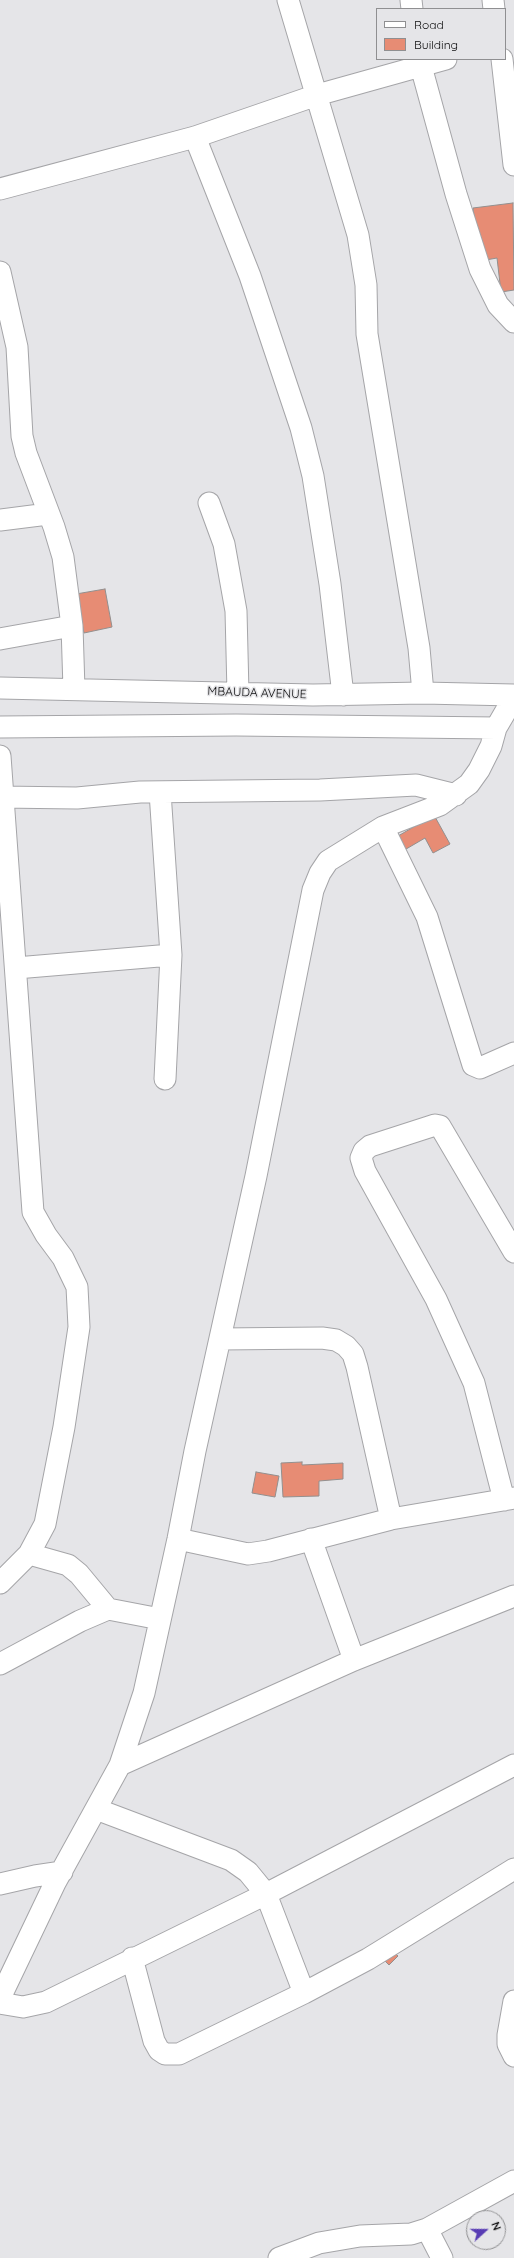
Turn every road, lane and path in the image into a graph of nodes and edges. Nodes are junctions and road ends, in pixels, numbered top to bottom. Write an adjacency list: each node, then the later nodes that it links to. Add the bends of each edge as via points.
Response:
1 (288, 0): 5 (street)
2 (439, 60): 4 (street)
3 (502, 60): 7 (street)
4 (419, 63): 5 (street); 10 (street, via 480,269 498,305)
5 (317, 95): 6 (street); 19 (street, via 358,235 366,285 367,334 419,648)
6 (195, 137): 8 (street); 20 (street, via 250,276 301,428 313,476 329,576)
7 (514, 165)
8 (0, 189)
9 (0, 272): 12 (street, via 17,347 22,436 30,469)
10 (514, 322)
11 (209, 503): 18 (street, via 224,544 236,611)
12 (48, 514): 13 (street); 14 (street, via 63,557)
13 (0, 520)
14 (72, 626): 15 (street); 17 (street)
15 (0, 638)
16 (0, 688): 17 (street, MBAUDA AVENUE)
17 (74, 689): 18 (street, MBAUDA AVENUE)
18 (238, 693): 20 (street, MBAUDA AVENUE)
19 (423, 693): 20 (street, MBAUDA AVENUE); 21 (street, MBAUDA AVENUE)
20 (343, 694)
21 (514, 696): 23 (street)
22 (0, 727): 23 (street, via 244,725)
23 (496, 728): 26 (street, via 491,746 479,770 469,784)
24 (0, 756): 27 (street)
25 (160, 792): 26 (street, via 320,790 416,785); 27 (street, via 77,798); 29 (street)
26 (456, 795): 28 (street, via 440,805)
27 (2, 797): 30 (street)
28 (383, 828): 31 (street, via 427,917 473,1065 480,1068); 34 (street, via 328,861 313,890 256,1176)
29 (171, 955): 30 (street); 32 (street)
30 (16, 968): 39 (street, via 33,1212 77,1287 79,1327 64,1426 45,1524)
31 (514, 1053)
32 (165, 1080)
33 (514, 1252): 35 (street, via 440,1126 435,1125 384,1141 364,1150 361,1158 365,1171 436,1299 474,1382)
34 (220, 1339): 36 (street, via 322,1338 336,1340 346,1346 357,1367); 37 (street)
35 (509, 1499): 36 (street)
36 (391, 1519): 38 (street)
37 (178, 1539): 38 (street, via 248,1554 287,1547); 43 (street)
38 (311, 1539): 44 (street)
39 (29, 1554): 40 (street); 42 (street, via 68,1565 79,1574)
40 (0, 1583)
41 (514, 1596): 44 (street)
42 (108, 1609): 43 (street); 45 (street, via 80,1621)
43 (160, 1618): 47 (street, via 144,1693)
44 (354, 1660): 47 (street)
45 (0, 1664)
46 (514, 1764): 52 (street)
47 (120, 1765): 48 (street)
48 (96, 1809): 50 (street); 52 (street, via 231,1860 248,1872)
49 (514, 1869): 54 (street, via 368,1959)
50 (62, 1872): 51 (street); 55 (street)
51 (0, 1884)
52 (266, 1894): 53 (street); 54 (street)
53 (132, 1958): 54 (street, via 154,2041 159,2050 170,2056 179,2054); 57 (street, via 40,2004 23,2007)
54 (304, 1993)
55 (0, 1998)
56 (514, 2001): 58 (street, via 508,2027)
57 (0, 2003)
58 (512, 2047)
59 (514, 2181): 60 (street)
60 (427, 2229): 61 (street, via 411,2234 360,2236 319,2243); 62 (street)
61 (279, 2258)
62 (442, 2258)

